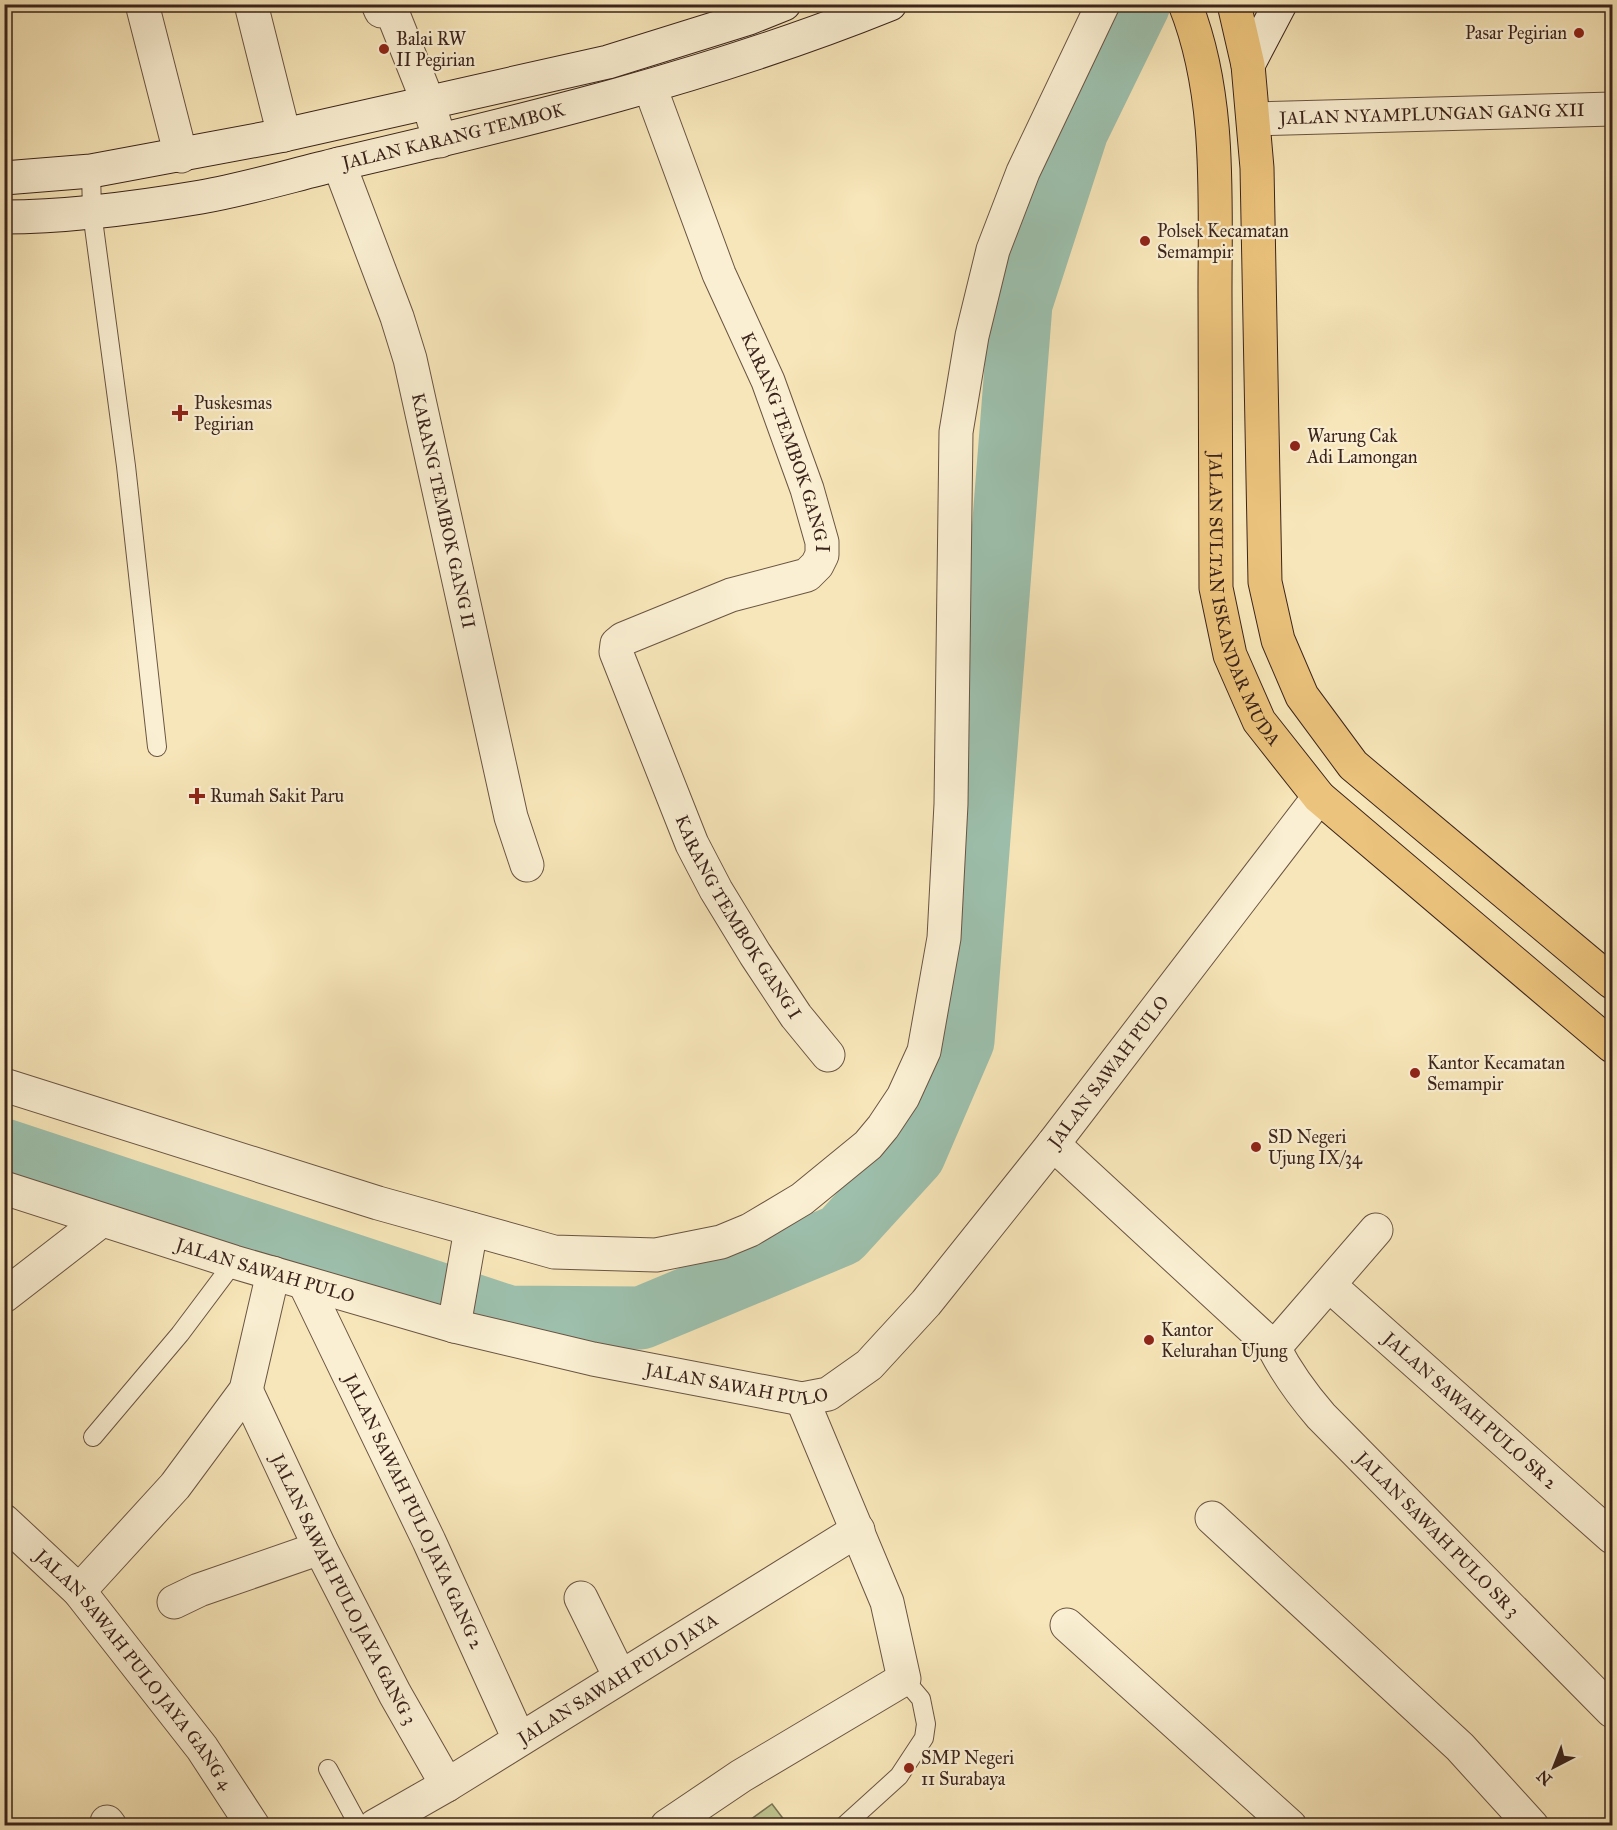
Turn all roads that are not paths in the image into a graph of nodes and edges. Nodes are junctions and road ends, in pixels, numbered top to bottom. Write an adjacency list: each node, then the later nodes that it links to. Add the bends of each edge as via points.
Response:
1 (142, 4): 18 (street)
2 (251, 4): 16 (street)
3 (378, 4): 13 (street, via 381,11 393,14)
4 (784, 4): 13 (street, JALAN KARANG TEMBOK, via 608,62)
5 (890, 4): 10 (street, JALAN KARANG TEMBOK)
6 (1103, 4): 35 (street, via 1023,172 993,250 972,336 956,432 951,804 944,938 924,1051 903,1097 868,1145 802,1199 721,1242 656,1255 554,1252)
7 (1185, 4): 25 (highway, JALAN SULTAN ISKANDAR MUDA, via 1207,90 1214,171 1216,588 1230,655 1259,721)
8 (1234, 4): 11 (highway, JALAN SULTAN ISKANDAR MUDA)
9 (1280, 4): 11 (street)
10 (849, 12): 12 (street, JALAN KARANG TEMBOK)
11 (1248, 65): 15 (highway, JALAN SULTAN ISKANDAR MUDA)
12 (650, 87): 17 (street, JALAN KARANG TEMBOK); 29 (street, KARANG TEMBOK GANG I, via 719,274 768,381 807,489 822,555 807,574 731,595 623,639 616,652 692,844 716,890 796,1016)
13 (428, 102): 16 (street, JALAN KARANG TEMBOK); 17 (street)
14 (1612, 109): 15 (street, JALAN NYAMPLUNGAN GANG XII)
15 (1254, 119): 27 (highway, JALAN SULTAN ISKANDAR MUDA, via 1265,582 1278,640 1302,696 1353,765)
16 (284, 135): 18 (street, JALAN KARANG TEMBOK)
17 (440, 141): 19 (street, JALAN KARANG TEMBOK)
18 (181, 156): 20 (street, JALAN KARANG TEMBOK)
19 (339, 164): 22 (street, JALAN KARANG TEMBOK, via 202,197); 26 (street, KARANG TEMBOK GANG II, via 410,359 512,816)
20 (91, 171): 21 (street, JALAN KARANG TEMBOK); 22 (lane)
21 (4, 178)
22 (92, 212): 23 (street, JALAN KARANG TEMBOK); 24 (lane, via 126,466)
23 (4, 217)
24 (157, 747)
25 (1319, 797): 28 (highway, JALAN SULTAN ISKANDAR MUDA); 31 (street, JALAN SAWAH PULO)
26 (527, 865)
27 (1612, 982)
28 (1612, 1046)
29 (828, 1055)
30 (4, 1085): 35 (street, via 378,1203)
31 (1053, 1144): 42 (street, JALAN SAWAH PULO SR 3); 44 (street, JALAN SAWAH PULO, via 926,1303 869,1365 828,1394)
32 (4, 1188): 33 (street, JALAN SAWAH PULO)
33 (102, 1221): 36 (street, JALAN SAWAH PULO); 40 (street)
34 (1376, 1230): 39 (street)
35 (469, 1239): 41 (street)
36 (234, 1262): 37 (street, JALAN SAWAH PULO); 45 (lane, via 180,1334)
37 (273, 1273): 38 (street, JALAN SAWAH PULO); 43 (street)
38 (305, 1284): 41 (street, JALAN SAWAH PULO); 58 (street, JALAN SAWAH PULO JAYA GANG 2, via 429,1540)
39 (1329, 1285): 42 (street); 49 (street, JALAN SAWAH PULO SR 2)
40 (4, 1296)
41 (456, 1315): 44 (street, JALAN SAWAH PULO, via 593,1359)
42 (1274, 1348): 57 (street, JALAN SAWAH PULO SR 3, via 1299,1391 1321,1416)
43 (246, 1389): 50 (street, JALAN SAWAH PULO JAYA GANG 3); 51 (street, via 175,1486)
44 (802, 1399): 48 (street)
45 (93, 1437)
46 (1212, 1518): 67 (street, via 1460,1747)
47 (4, 1521): 51 (street, JALAN SAWAH PULO JAYA GANG 4)
48 (858, 1530): 55 (street, JALAN SAWAH PULO JAYA); 56 (street, via 887,1602)
49 (1612, 1537)
50 (320, 1548): 53 (street); 60 (street, JALAN SAWAH PULO JAYA GANG 3)
51 (79, 1591): 61 (street, JALAN SAWAH PULO JAYA GANG 4, via 202,1748)
52 (581, 1598): 55 (street)
53 (174, 1602)
54 (1067, 1625): 66 (street)
55 (620, 1677): 58 (street, JALAN SAWAH PULO JAYA)
56 (904, 1679): 64 (street, via 741,1776); 65 (lane, via 921,1699 926,1724 924,1738 899,1776)
57 (1612, 1711)
58 (519, 1739): 60 (street, JALAN SAWAH PULO JAYA)
59 (328, 1769): 62 (lane)
60 (447, 1785): 63 (street, JALAN SAWAH PULO JAYA)
61 (252, 1826)
62 (359, 1826)
63 (375, 1826)
64 (668, 1826)
65 (844, 1826)
66 (1290, 1826)
67 (1532, 1826)

